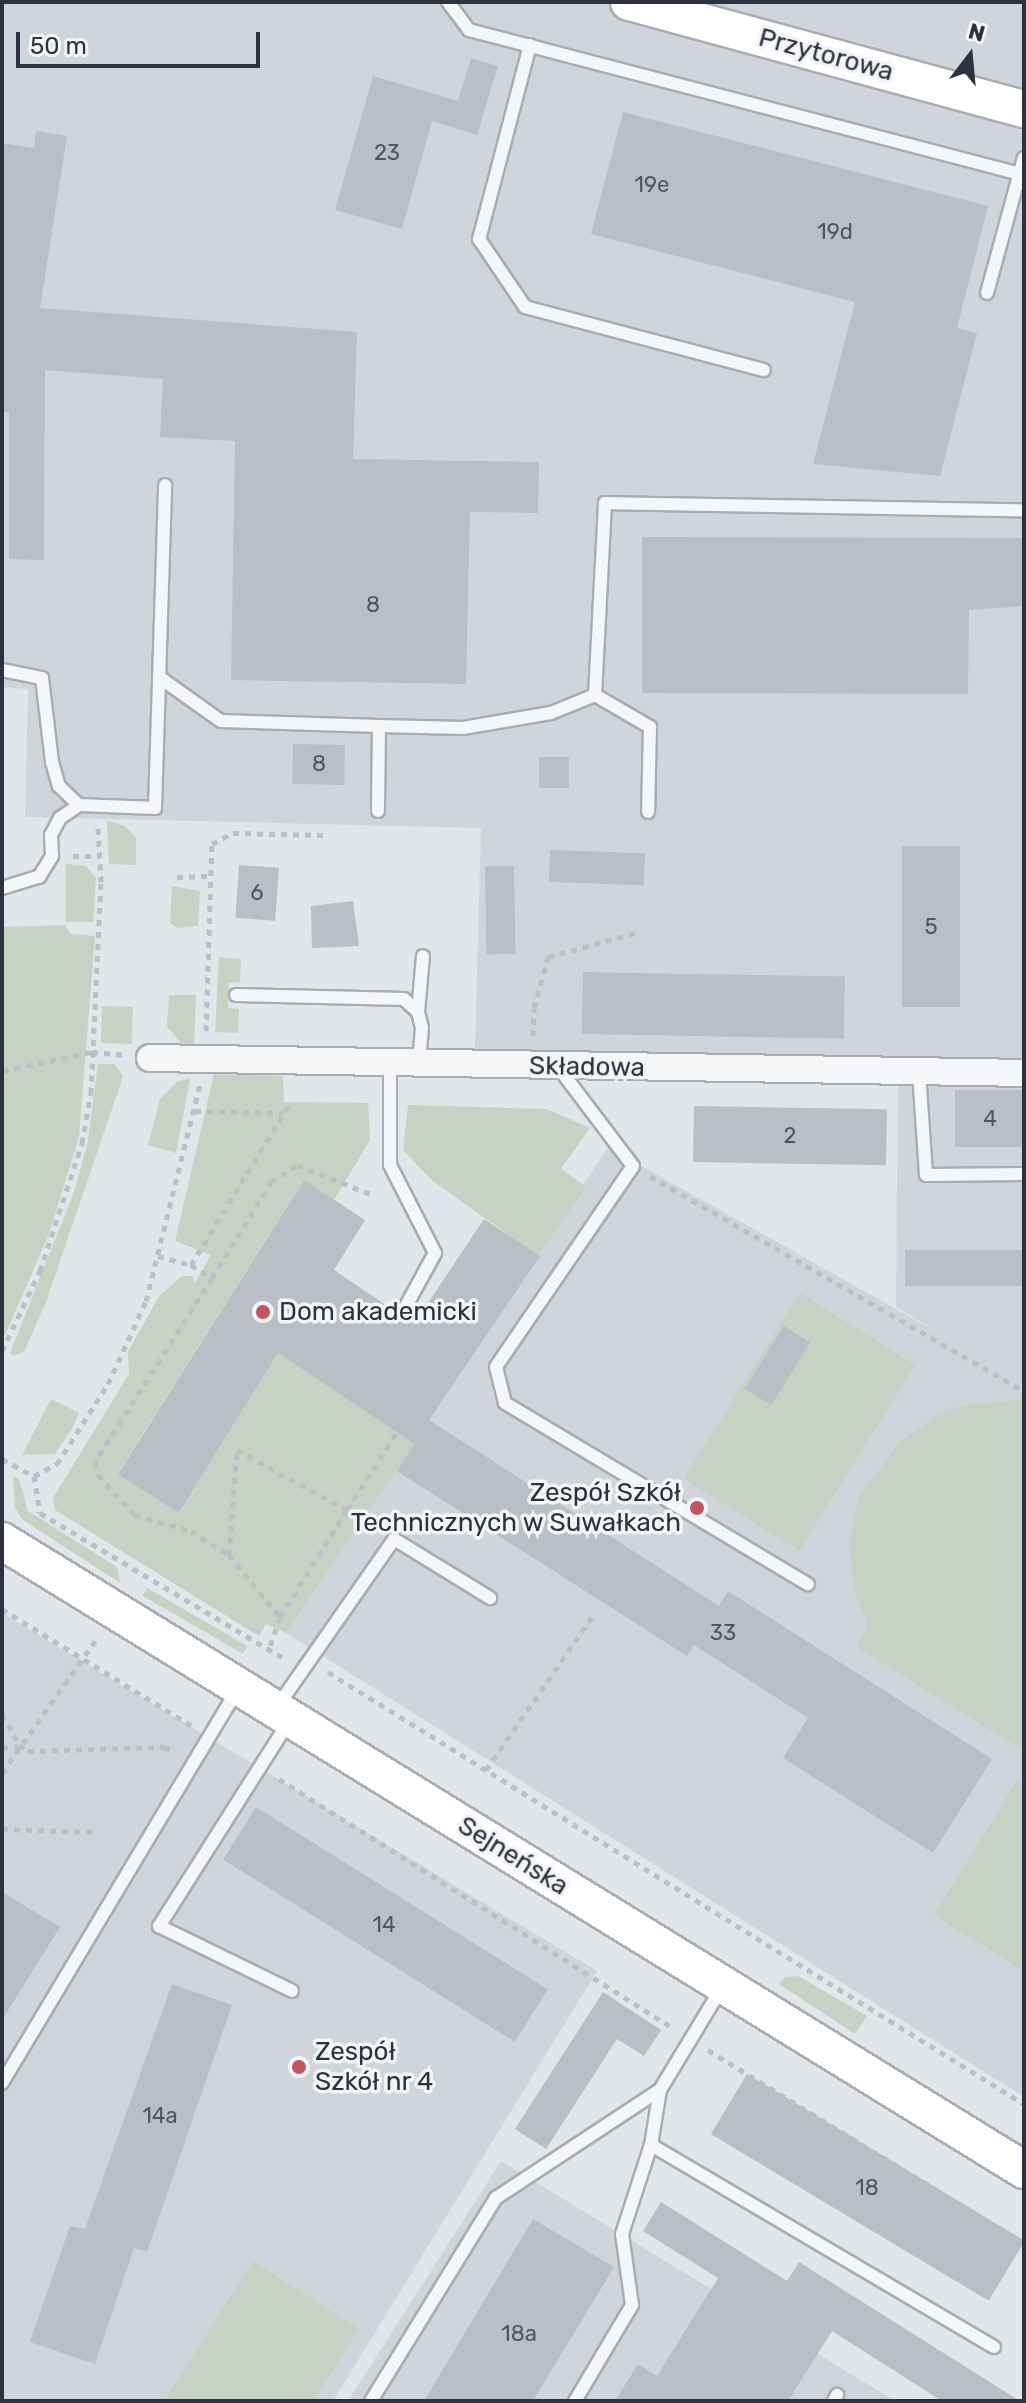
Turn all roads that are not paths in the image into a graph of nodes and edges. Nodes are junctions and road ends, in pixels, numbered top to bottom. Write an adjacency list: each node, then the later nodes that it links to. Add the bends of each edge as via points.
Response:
1 (448, 2): 3 (lane, via 469,30)
2 (629, 2): 4 (street, Przytorowa)
3 (530, 45): 6 (lane); 8 (lane, via 479,239 525,307)
4 (1024, 109)
5 (1024, 158): 6 (lane)
6 (1022, 174): 7 (lane)
7 (987, 293)
8 (764, 370)
9 (165, 485): 12 (lane)
10 (1024, 510): 13 (lane, via 605,503)
11 (2, 670): 15 (lane, via 42,678 52,762 59,786)
12 (159, 677): 14 (lane, via 221,721); 15 (lane, via 155,808)
13 (595, 695): 14 (lane, via 551,713 463,728); 17 (lane, via 650,727)
14 (379, 726): 16 (lane)
15 (79, 805): 18 (lane, via 60,818 51,835 52,856 39,877)
16 (378, 811)
17 (648, 812)
18 (2, 888)
19 (423, 956): 21 (lane)
20 (236, 995): 21 (lane, via 387,997 404,999)
21 (418, 1012): 24 (lane)
22 (150, 1058): 23 (street, Składowa)
23 (390, 1063): 24 (street, Składowa); 29 (lane, via 390,1165 435,1253)
24 (419, 1064): 25 (street, Składowa)
25 (545, 1066): 26 (street, Składowa); 31 (lane, via 633,1166 496,1367 505,1403)
26 (919, 1072): 27 (street, Składowa); 28 (lane, via 926,1175)
27 (1024, 1073)
28 (1024, 1174)
29 (406, 1306)
30 (2, 1541): 33 (street, Sejneńska)
31 (808, 1584)
32 (490, 1598): 34 (lane, via 394,1539 300,1668)
33 (239, 1687): 34 (street, Sejneńska); 37 (lane)
34 (283, 1714): 35 (street, Sejneńska); 36 (lane, via 260,1768 159,1926)
35 (723, 1986): 38 (lane); 40 (street, Sejneńska)
36 (292, 1991)
37 (2, 2083)
38 (660, 2090): 39 (lane); 42 (lane, via 496,2198)
39 (651, 2145): 41 (lane); 43 (lane, via 622,2234 632,2305)
40 (1024, 2170)
41 (994, 2347)
42 (371, 2401)
43 (575, 2401)

